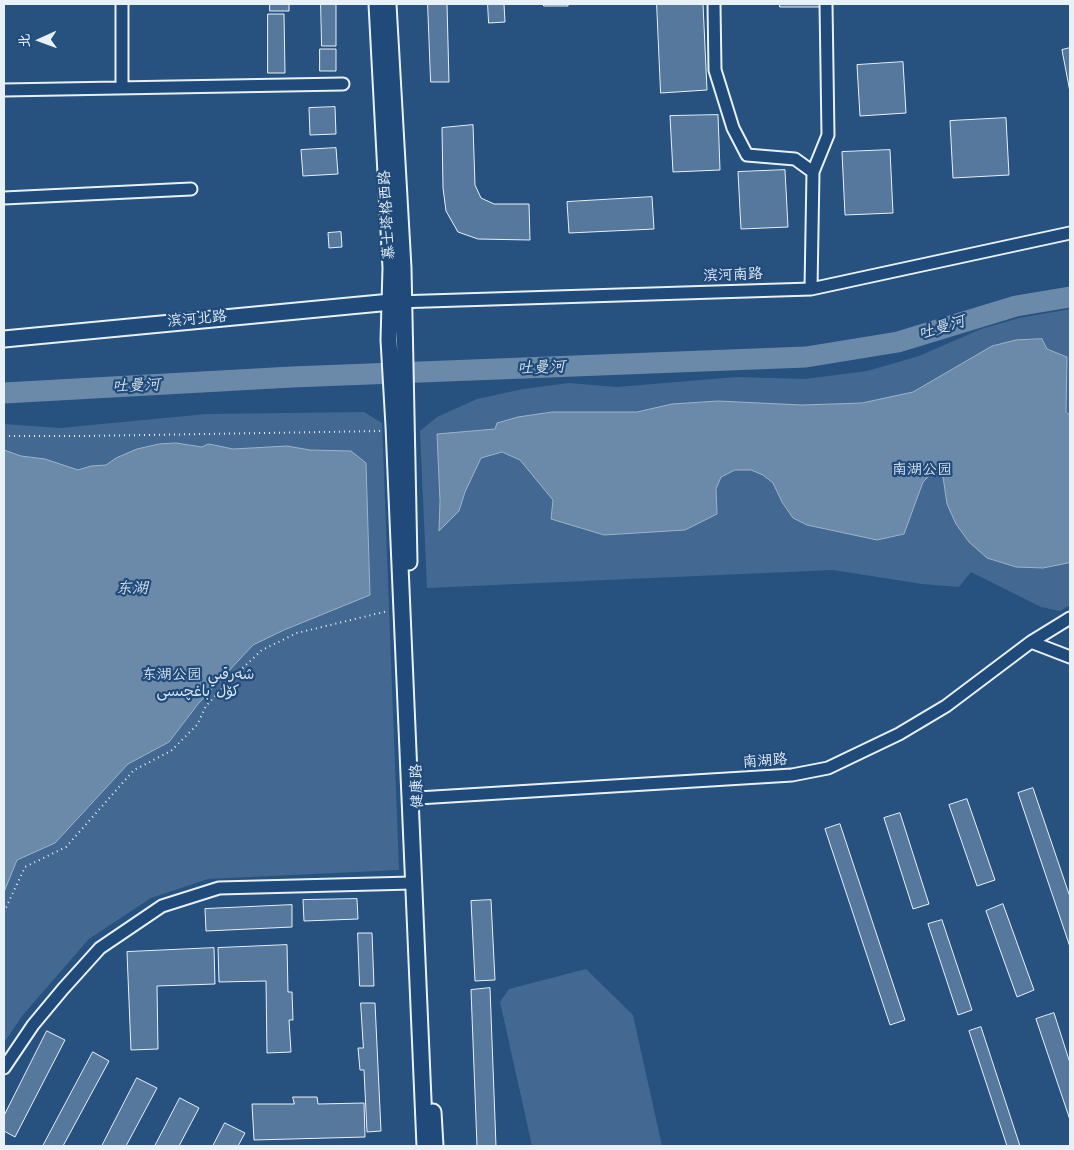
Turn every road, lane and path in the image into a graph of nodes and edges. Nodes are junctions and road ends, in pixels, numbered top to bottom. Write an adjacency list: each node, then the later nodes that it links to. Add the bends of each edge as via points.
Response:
1 (122, 4): 7 (street)
2 (377, 4): 14 (main road, 慕士塔格西路, via 391,268)
3 (388, 4): 14 (main road, 慕士塔格西路)
4 (714, 4): 9 (street, via 715,70 733,128 747,156 795,159)
5 (826, 4): 9 (street, via 828,135)
6 (343, 84): 7 (street)
7 (122, 87): 8 (street)
8 (4, 90)
9 (813, 172): 13 (street)
10 (191, 188): 11 (street)
11 (4, 198)
12 (1070, 233): 13 (street, 滨河南路)
13 (811, 289): 14 (street, 滨河南路)
14 (397, 302): 15 (main road, 滨河北路); 16 (main road, 慕士塔格西路)
15 (4, 339)
16 (398, 427): 17 (path); 18 (main road, 健康路); 22 (main road, 健康路, via 410,587)
17 (4, 436)
18 (401, 607): 23 (main road, 健康路); 24 (path, via 297,633 262,650 206,706 196,726 178,745 134,770 66,847 25,867)
19 (1070, 618): 20 (street, 南湖路)
20 (1031, 642): 21 (street); 22 (street, 南湖路, via 946,706 899,734 828,768 792,775)
21 (1070, 657)
22 (418, 798): 27 (main road, 健康路)
23 (412, 883): 25 (street, via 219,888 162,906 100,948 33,1025); 26 (main road, 健康路)
24 (4, 912)
25 (4, 1068)
26 (424, 1146)
27 (435, 1146)

